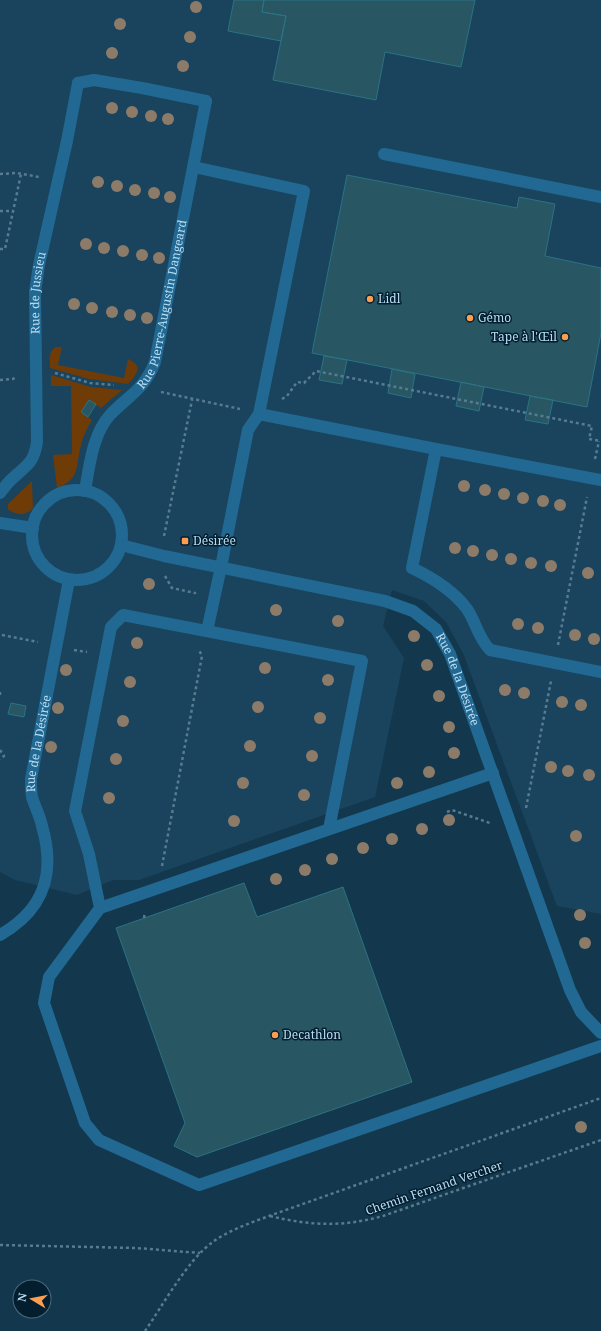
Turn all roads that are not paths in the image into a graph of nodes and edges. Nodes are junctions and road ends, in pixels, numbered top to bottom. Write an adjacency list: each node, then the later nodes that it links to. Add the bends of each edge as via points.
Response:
1 (78, 83): 3 (street, Rue Pierre-Augustin Dangeard, via 94,80 206,101); 9 (street, Rue de Jussieu, via 38,265 35,292 36,454 29,465 11,479)
2 (384, 154): 4 (street)
3 (194, 168): 5 (street, via 304,191); 8 (street, Rue Pierre-Augustin Dangeard, via 155,362 141,388 109,416 100,431 92,454)
4 (601, 196)
5 (259, 412): 6 (street); 13 (street, via 248,430)
6 (436, 449): 7 (street); 16 (street, via 412,568 449,590 467,609 482,641 490,650)
7 (596, 479)
8 (85, 491): 11 (street, via 71,490 45,503); 12 (street, via 97,494 115,510 121,527)
9 (0, 493)
10 (0, 523): 11 (street)
11 (32, 528): 14 (street, via 32,540 40,562 53,574)
12 (121, 545): 13 (street, Rue de la Désirée); 14 (street, via 111,566 102,573 80,581)
13 (221, 567): 15 (street); 17 (street, Rue de la Désirée, via 385,601 413,611 436,629 450,654)
14 (69, 580): 20 (street, Rue de la Désirée, via 31,779 32,795 47,851 47,869 39,900 14,927)
15 (207, 631): 18 (street, via 362,661); 19 (street, via 123,615 111,627 75,811)
16 (601, 672)
17 (493, 773): 18 (street); 21 (street, Rue de la Désirée, via 570,990 582,1012)
18 (329, 829): 19 (street)
19 (100, 908): 22 (street, via 49,977 44,1003 85,1123 99,1140 199,1184)
20 (0, 935)
21 (601, 1033)
22 (601, 1046)

